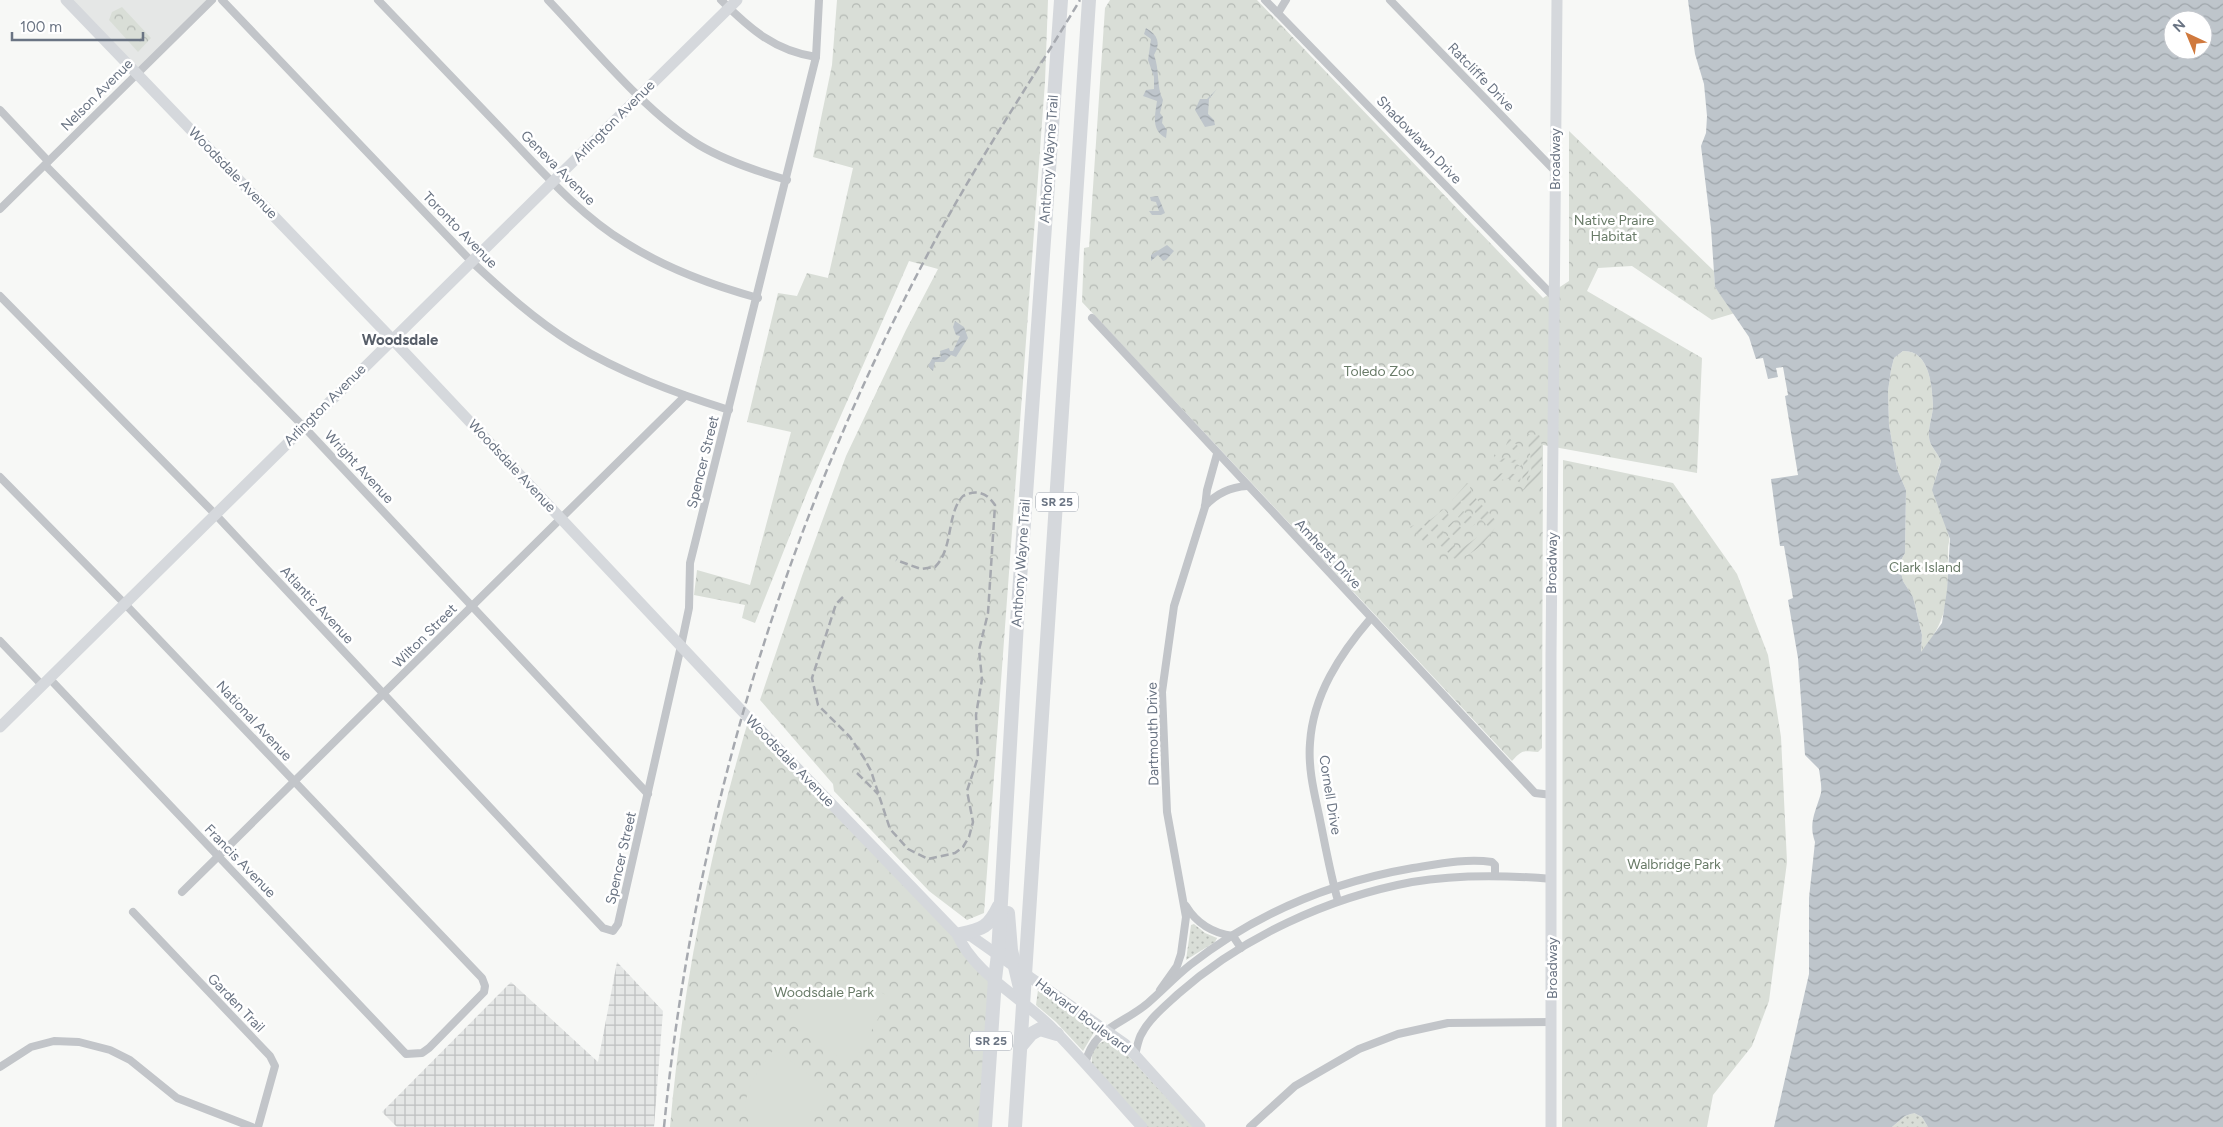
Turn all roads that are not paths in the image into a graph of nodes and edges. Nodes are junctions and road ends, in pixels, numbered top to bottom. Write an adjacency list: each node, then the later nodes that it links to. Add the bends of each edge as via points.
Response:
1 (66, 0): 16 (street, Woodsdale Avenue)
2 (212, 0): 16 (street, Nelson Avenue)
3 (222, 0): 24 (street, Toronto Avenue)
4 (378, 0): 22 (street, Geneva Avenue)
5 (548, 0): 17 (street)
6 (819, 0): 15 (street, Spencer Street)
7 (1061, 0): 50 (highway, Anthony Wayne Trail / SR 25)
8 (1089, 0): 65 (highway, SR 25)
9 (1265, 0): 14 (street, Shadowlawn Drive)
10 (1286, 0): 14 (street)
11 (1390, 0): 20 (street, Ratcliffe Drive)
12 (1557, 0): 20 (street, Broadway)
13 (729, 3): 15 (street, via 756,32 774,45 795,54); 17 (street, Arlington Avenue)
14 (1278, 13): 27 (street, Shadowlawn Drive)
15 (816, 57): 21 (street, Spencer Street)
16 (137, 74): 19 (street, Nelson Avenue); 29 (street, Woodsdale Avenue)
17 (640, 96): 21 (street, via 667,122 699,145 740,166); 22 (street, Arlington Avenue)
18 (0, 110): 19 (street, Wright Avenue)
19 (46, 163): 23 (street, Nelson Avenue); 32 (street, Wright Avenue)
20 (1555, 171): 27 (street, Broadway)
21 (787, 180): 26 (street, Spencer Street)
22 (552, 182): 24 (street, Arlington Avenue); 26 (street, Geneva Avenue, via 590,217 665,266 711,285)
23 (0, 209)
24 (471, 261): 29 (street, Arlington Avenue); 30 (street, Toronto Avenue, via 511,298 571,342 618,368)
25 (0, 296): 37 (street, Atlantic Avenue)
26 (758, 298): 31 (street, Spencer Street)
27 (1555, 298): 49 (street, Broadway)
28 (1092, 318): 33 (street, Amherst Drive)
29 (392, 339): 32 (street, Arlington Avenue); 38 (street, Woodsdale Avenue)
30 (685, 396): 31 (street, Toronto Avenue); 38 (street, Wilton Street)
31 (729, 410): 43 (street, Spencer Street, via 690,563 689,608)
32 (304, 427): 37 (street, Arlington Avenue); 40 (street, Wright Avenue)
33 (1217, 454): 35 (street, Amherst Drive); 36 (street, Dartmouth Drive)
34 (0, 477): 39 (street, National Avenue)
35 (1247, 486): 36 (street, via 1236,486 1219,494); 41 (street, Amherst Drive)
36 (1205, 507): 58 (street, Dartmouth Drive, via 1174,606 1162,692 1167,812)
37 (215, 514): 39 (street, Arlington Avenue); 45 (street, Atlantic Avenue)
38 (561, 519): 40 (street, Wilton Street); 43 (street, Woodsdale Avenue)
39 (125, 604): 44 (street, Arlington Avenue); 47 (street, National Avenue)
40 (472, 606): 45 (street, Wilton Street); 48 (street, Wright Avenue)
41 (1371, 618): 49 (street, Amherst Drive, via 1536,794); 54 (street, Cornell Drive, via 1346,647 1327,681 1315,712 1310,743 1311,774)
42 (0, 641): 44 (street, Francis Avenue)
43 (681, 646): 48 (street, Spencer Street); 61 (street, Woodsdale Avenue, via 930,908)
44 (46, 681): 46 (street, Arlington Avenue); 51 (street, Francis Avenue)
45 (383, 694): 47 (street, Wilton Street); 60 (street, Atlantic Avenue, via 603,928)
46 (0, 727)
47 (294, 782): 51 (street, Wilton Street); 74 (street, National Avenue, via 482,978 485,986 480,997 429,1048)
48 (648, 794): 60 (street, Spencer Street, via 618,924)
49 (1552, 795): 53 (street, Broadway)
50 (1006, 818): 56 (highway, Anthony Wayne Trail / SR 25); 65 (highway, via 1012,859 1008,918 1011,950)
51 (218, 856): 55 (street, Wilton Street); 74 (street, Francis Avenue, via 406,1054)
52 (1495, 875): 53 (street); 54 (street, via 1492,862 1461,862 1384,873); 57 (street, via 1413,882)
53 (1552, 879): 70 (street, Broadway)
54 (1334, 887): 57 (street, Cornell Drive); 62 (street, via 1272,914)
55 (182, 892)
56 (1001, 901): 61 (highway, via 988,925); 64 (highway, Anthony Wayne Trail / SR 25)
57 (1338, 901): 63 (street, via 1280,926)
58 (1185, 904): 62 (street, Dartmouth Drive, via 1207,928); 67 (street, Dartmouth Drive, via 1181,954)
59 (133, 912): 79 (street, Garden Trail, via 270,1056 275,1066)
60 (613, 930)
61 (959, 934): 64 (street, Woodsdale Avenue, via 971,936); 66 (street, Woodsdale Avenue, via 963,947)
62 (1233, 936): 63 (street); 67 (street, via 1202,956)
63 (1241, 948): 69 (street, via 1198,977)
64 (998, 954): 65 (street, Woodsdale Avenue); 66 (highway, Anthony Wayne Trail / SR 25)
65 (1020, 970): 68 (highway, SR 25); 71 (street, Harvard Boulevard)
66 (995, 979): 68 (street, Woodsdale Avenue); 80 (highway, Anthony Wayne Trail / SR 25)
67 (1158, 993): 69 (street); 71 (street)
68 (1023, 1003): 72 (street, Harvard Boulevard); 73 (highway, SR 25)
69 (1165, 1006): 75 (street, via 1141,1034)
70 (1552, 1022): 84 (street, via 1448,1024 1398,1034 1359,1050 1295,1086); 85 (street, Broadway)
71 (1106, 1030): 75 (street, Harvard Boulevard); 76 (street, via 1088,1051)
72 (1057, 1034): 73 (highway, via 1040,1029); 76 (street, Harvard Boulevard)
73 (1020, 1047): 81 (highway, SR 25)
74 (416, 1054)
75 (1135, 1055): 83 (street, Harvard Boulevard)
76 (1085, 1064): 82 (street, Harvard Boulevard)
77 (0, 1067): 78 (street, via 31,1047 54,1041 78,1042 110,1050 130,1060 177,1098)
78 (252, 1127)
79 (258, 1127)
80 (985, 1127)
81 (1015, 1127)
82 (1142, 1127)
83 (1200, 1127)
84 (1250, 1127)
85 (1551, 1127)

